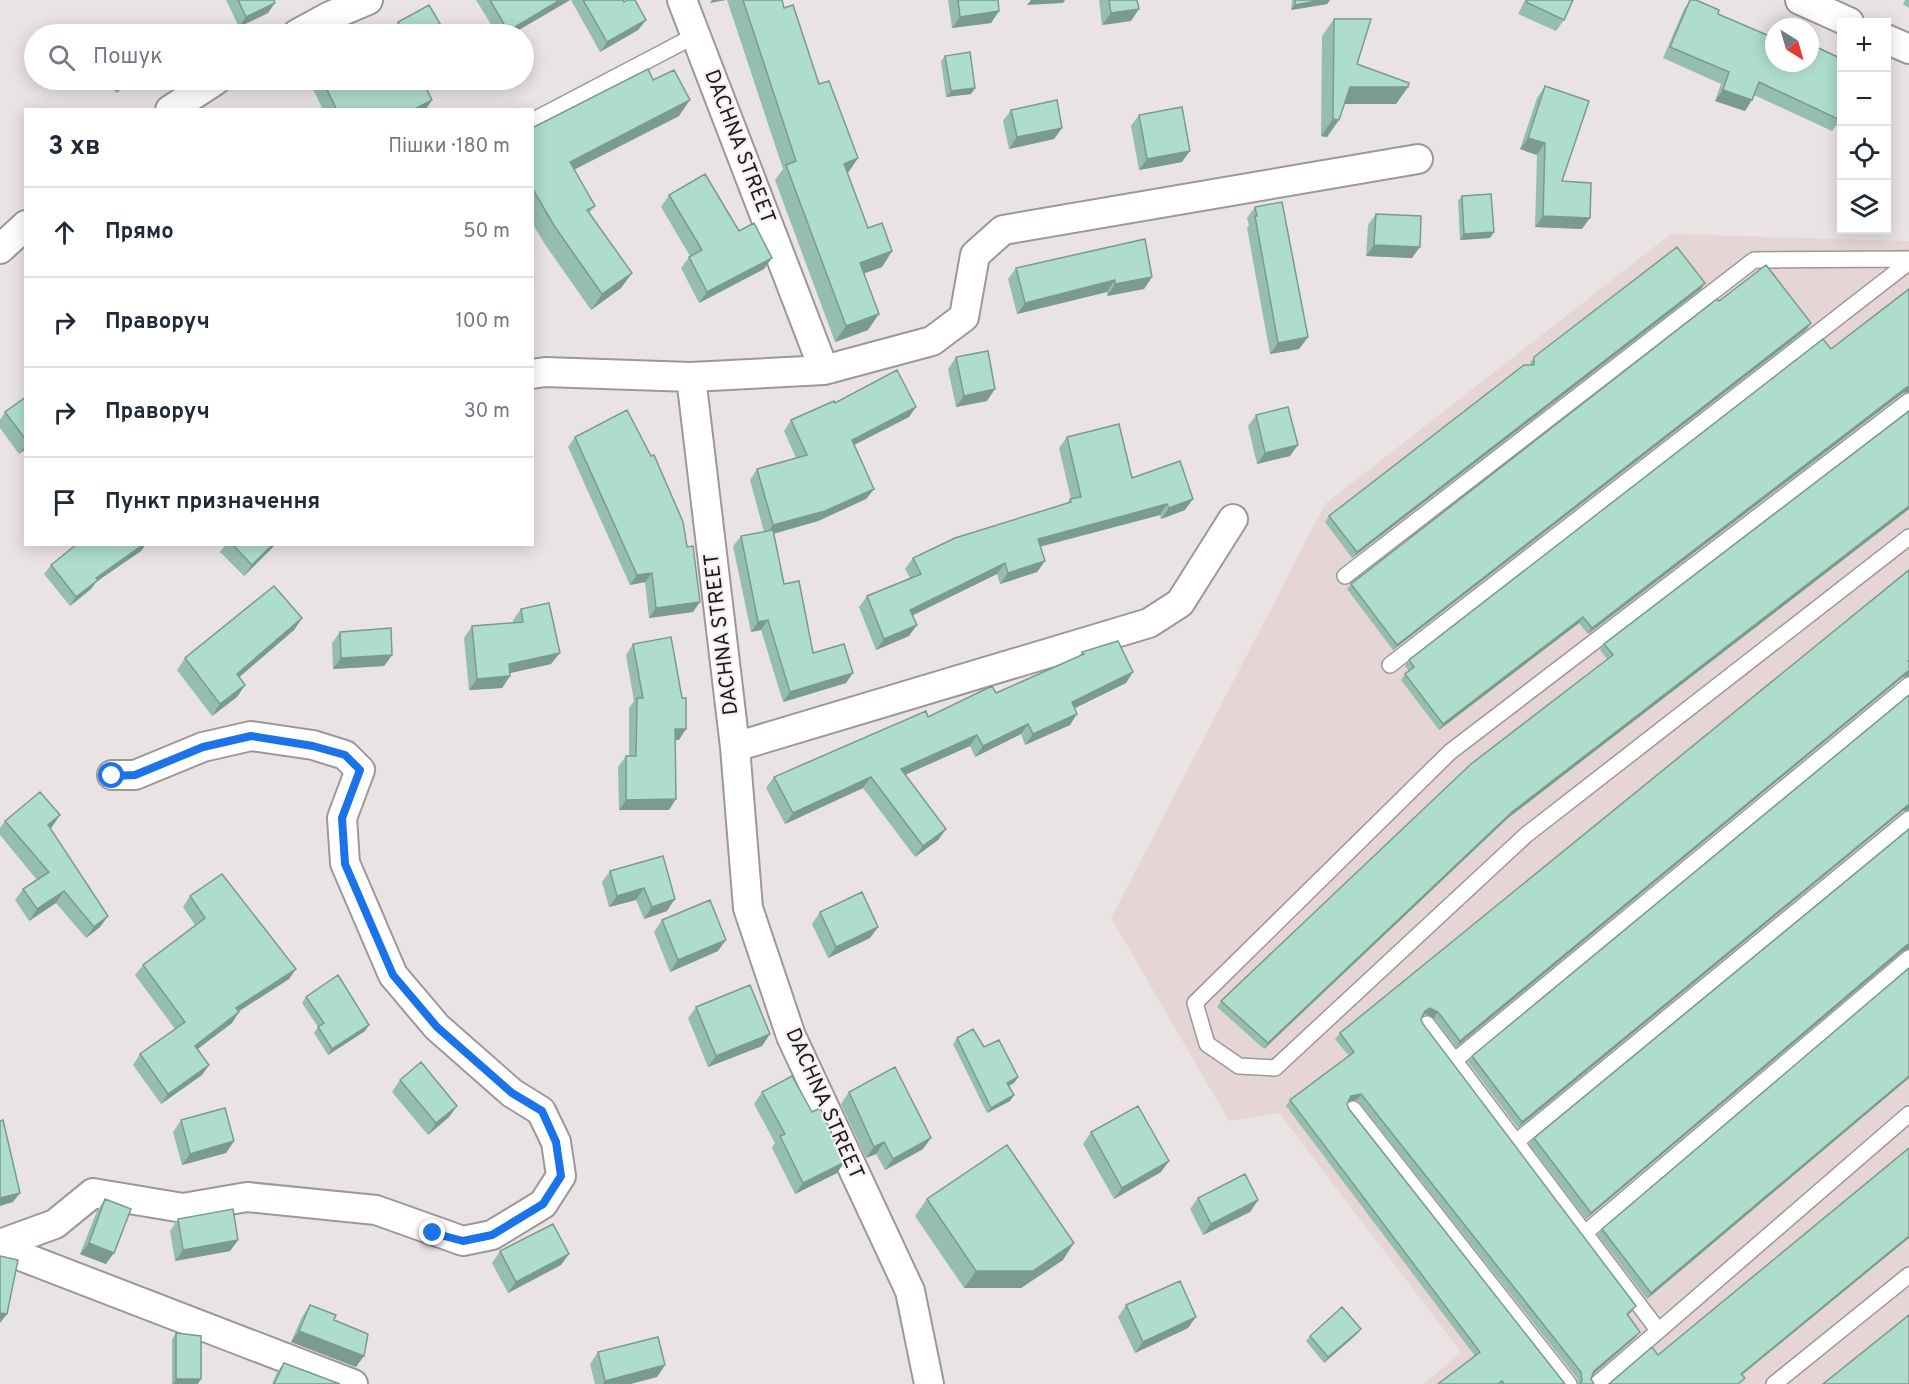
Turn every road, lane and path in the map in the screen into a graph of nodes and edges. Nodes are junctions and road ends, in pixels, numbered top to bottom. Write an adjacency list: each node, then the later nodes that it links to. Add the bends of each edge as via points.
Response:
1 (368, 0): 5 (street)
2 (682, 0): 6 (street, DACHNA STREET)
3 (1800, 0): 4 (street)
4 (1841, 18)
5 (315, 24)
6 (696, 34): 11 (lane); 16 (street, DACHNA STREET)
7 (1891, 41): 8 (street)
8 (1909, 50)
9 (201, 90): 10 (street)
10 (173, 108)
11 (534, 120)
12 (1418, 159): 16 (street, via 1003,230 975,255 964,317 932,341)
13 (24, 227): 14 (street)
14 (0, 249)
15 (1909, 260): 22 (lane, via 1754,260); 23 (lane)
16 (824, 370): 18 (street)
17 (534, 374): 18 (street)
18 (691, 377): 25 (street, DACHNA STREET)
19 (1909, 401): 21 (lane, via 1450,752 1195,1003 1207,1044 1239,1066 1275,1068 1526,835)
20 (1233, 519): 25 (street, via 1180,603 1149,623)
21 (1909, 537)
22 (1345, 576)
23 (1390, 664)
24 (1909, 685): 30 (lane)
25 (735, 747): 39 (street, DACHNA STREET, via 748,908 791,1036 910,1291)
26 (112, 776): 35 (street, via 135,775 203,747 251,736 345,755 360,770 342,818 345,864 393,975 437,1027 512,1093 542,1111 556,1142 561,1176 543,1204 492,1235 463,1241 376,1210 247,1197 183,1208 93,1193 55,1224)
27 (1909, 819): 33 (lane)
28 (1909, 958): 34 (lane)
29 (1427, 1024): 30 (lane)
30 (1454, 1061): 33 (lane)
31 (1353, 1109): 40 (lane)
32 (1909, 1114): 37 (lane)
33 (1516, 1142): 34 (lane)
34 (1585, 1233): 37 (lane)
35 (0, 1246): 38 (street)
36 (1909, 1275): 42 (lane)
37 (1658, 1330): 41 (lane)
38 (353, 1384)
39 (929, 1384)
40 (1569, 1384)
41 (1597, 1384)
42 (1774, 1384)

